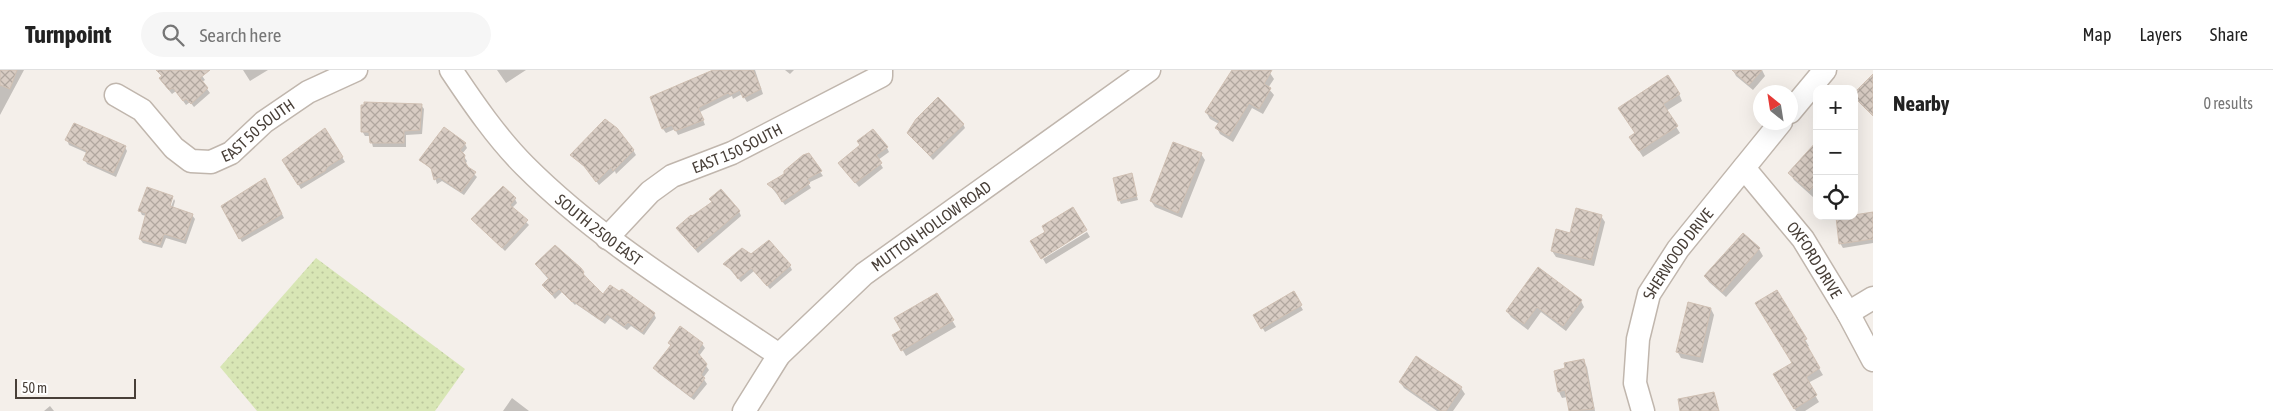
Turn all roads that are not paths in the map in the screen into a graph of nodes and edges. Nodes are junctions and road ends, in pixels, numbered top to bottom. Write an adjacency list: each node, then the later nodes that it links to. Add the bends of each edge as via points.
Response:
1 (356, 70): 6 (street, EAST 50 SOUTH, via 308,92 264,122 231,152 211,162 191,160 174,148 142,110)
2 (451, 70): 10 (street, SOUTH 2500 EAST, via 478,111 524,165)
3 (1149, 70): 13 (street, MUTTON HOLLOW ROAD, via 864,274)
4 (1825, 70): 7 (street)
5 (881, 73): 10 (street, EAST 150 SOUTH, via 732,153 672,176 650,192)
6 (116, 95)
7 (1798, 102)
8 (1775, 130): 9 (street, SHERWOOD DRIVE)
9 (1744, 168): 12 (street, OXFORD DRIVE, via 1804,240); 16 (street, SHERWOOD DRIVE, via 1678,248 1649,294 1638,339 1635,383)
10 (607, 238): 13 (street, SOUTH 2500 EAST)
11 (1873, 298): 12 (street)
12 (1848, 313): 14 (street, OXFORD DRIVE)
13 (779, 355): 15 (street, MUTTON HOLLOW ROAD)
14 (1873, 360)
15 (744, 411)
16 (1643, 411)

